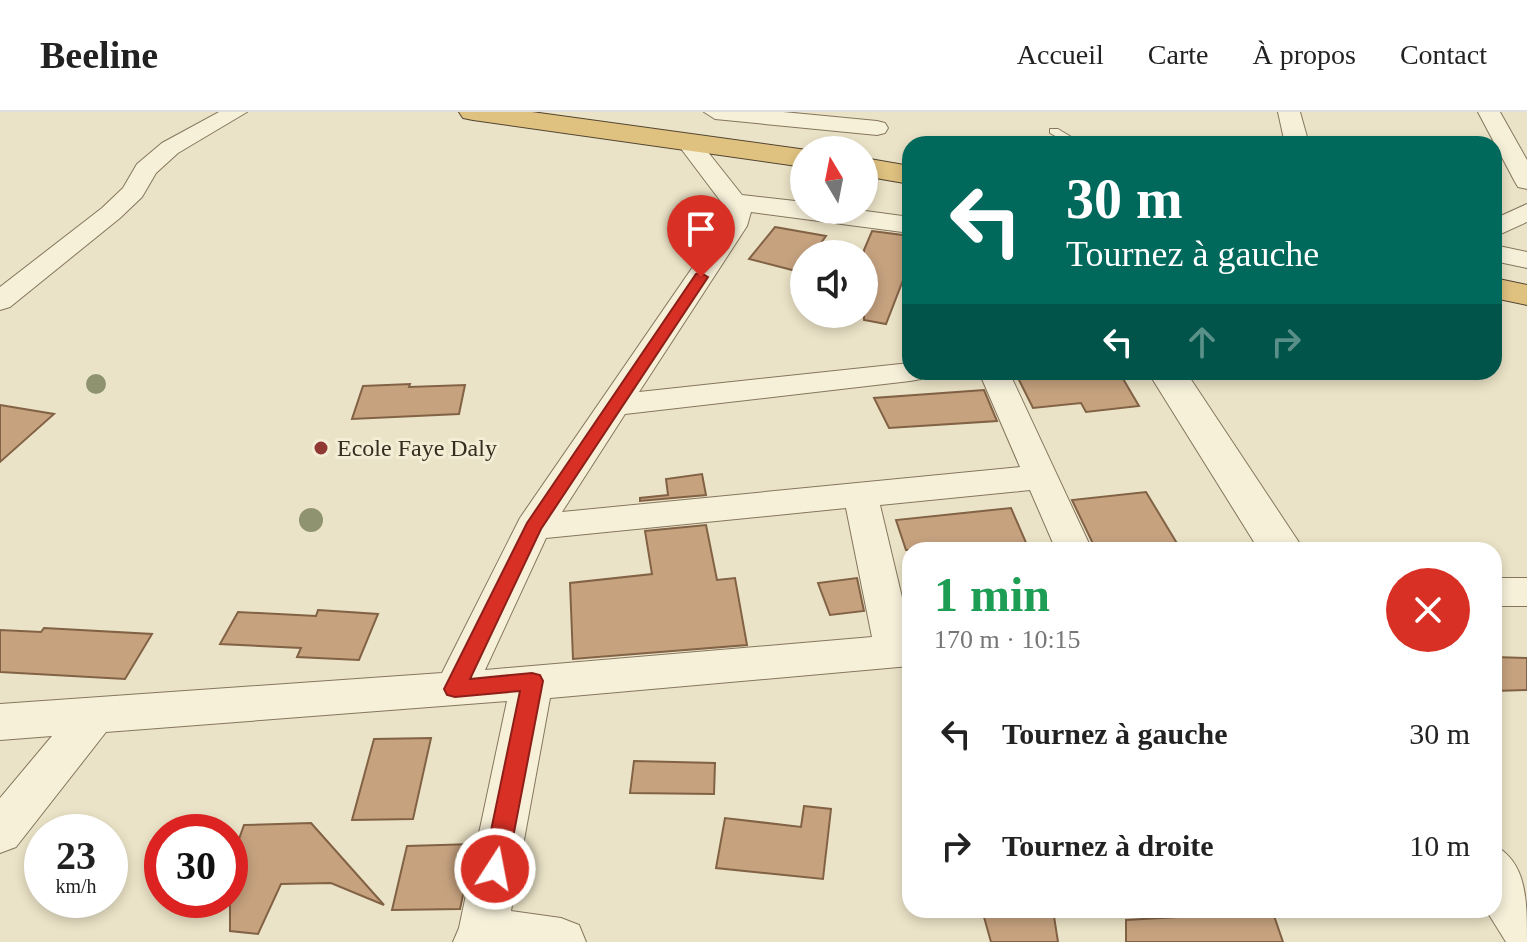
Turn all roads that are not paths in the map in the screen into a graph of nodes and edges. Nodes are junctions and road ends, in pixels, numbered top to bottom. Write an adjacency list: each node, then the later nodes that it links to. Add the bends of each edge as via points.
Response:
1 (236, 112): 28 (street, via 170,148 111,213)
2 (473, 112): 7 (highway)
3 (715, 112): 6 (street)
4 (1289, 112): 11 (street)
5 (1489, 112): 17 (street)
6 (751, 114): 8 (street); 13 (street)
7 (571, 118): 12 (highway)
8 (877, 128)
9 (1054, 131): 10 (lane)
10 (1063, 136)
11 (1295, 136)
12 (688, 142): 13 (highway); 18 (street)
13 (735, 149): 14 (highway)
14 (790, 156)
15 (878, 169): 16 (highway)
16 (902, 174)
17 (1527, 182)
18 (734, 202): 19 (street); 32 (street, via 739,213 734,226)
19 (790, 208)
20 (1527, 212): 23 (street)
21 (878, 221): 22 (street)
22 (902, 225)
23 (1502, 225)
24 (1502, 255): 25 (street)
25 (1527, 260)
26 (1502, 290): 27 (highway)
27 (1527, 295)
28 (0, 301)
29 (902, 373): 32 (street)
30 (998, 380): 33 (street)
31 (1172, 380): 37 (street)
32 (616, 405): 35 (street)
33 (1041, 477): 34 (street); 36 (street)
34 (860, 493): 35 (street); 40 (street)
35 (533, 527): 42 (street)
36 (1070, 542)
37 (1277, 542)
38 (1502, 592): 39 (street)
39 (1527, 592)
40 (902, 651): 41 (street)
41 (532, 681): 42 (street); 48 (street)
42 (455, 689): 43 (street)
43 (95, 715): 44 (street); 45 (street)
44 (0, 722)
45 (0, 832)
46 (1502, 884): 47 (street)
47 (1527, 921)
48 (480, 937): 49 (street)
49 (561, 942)

